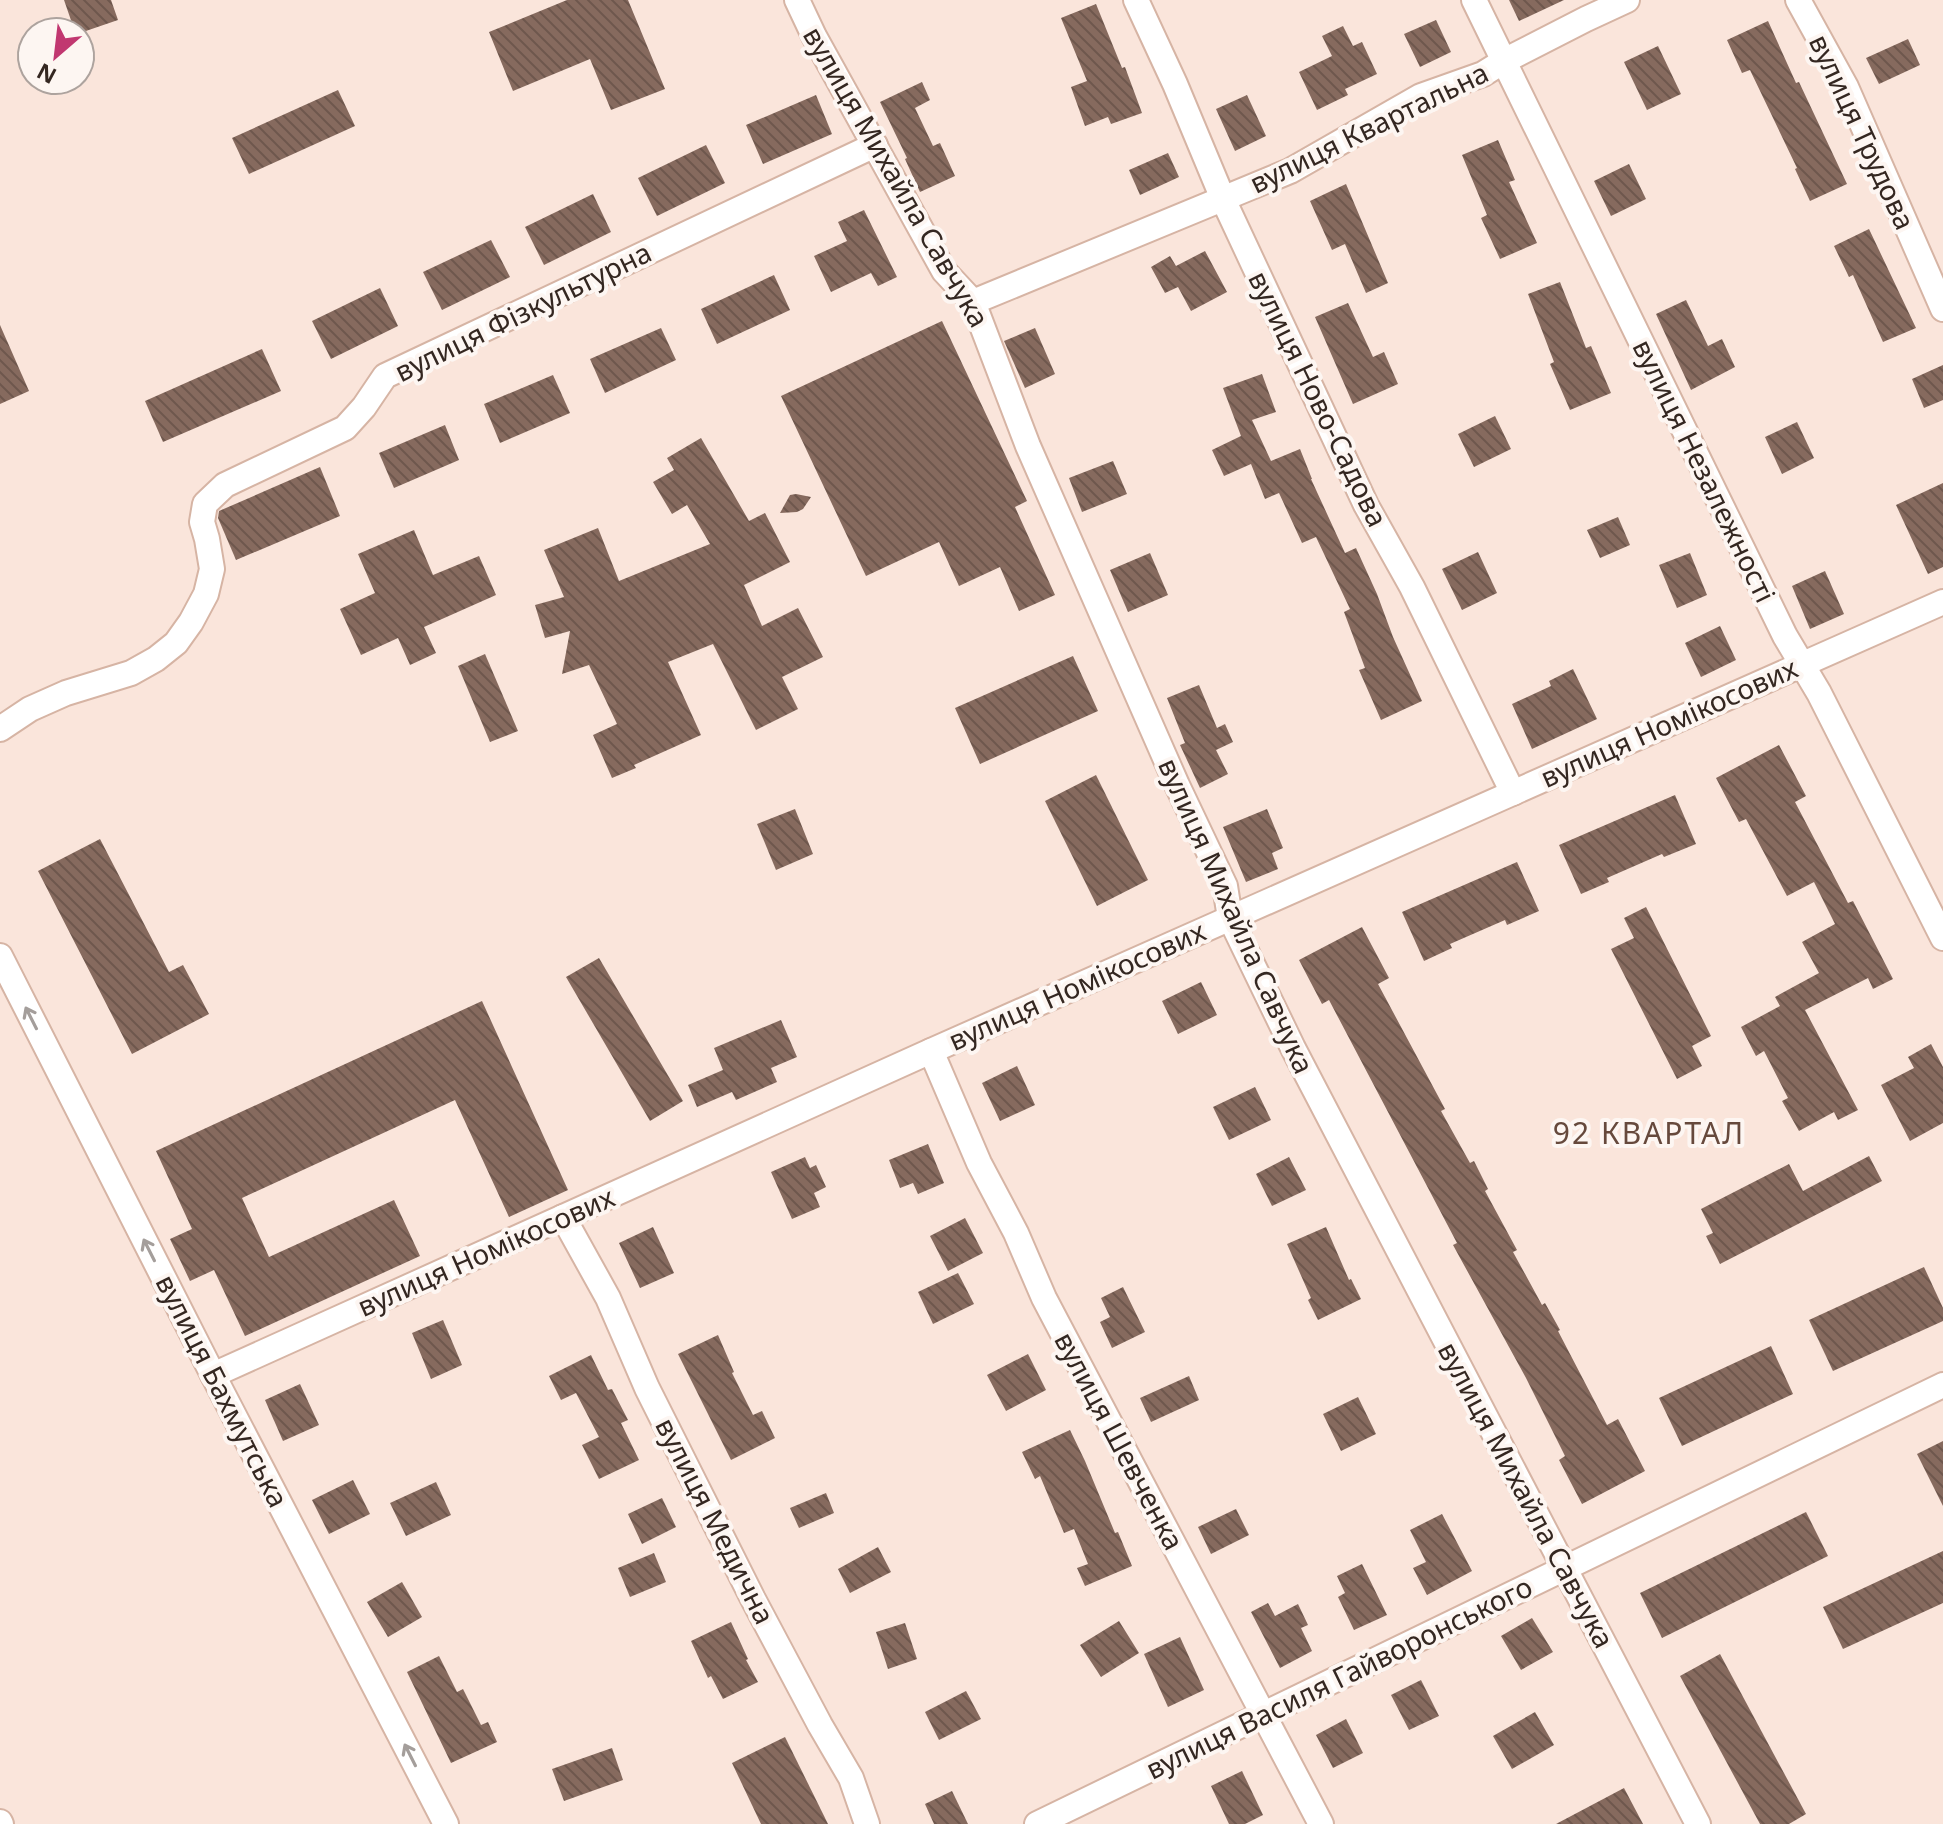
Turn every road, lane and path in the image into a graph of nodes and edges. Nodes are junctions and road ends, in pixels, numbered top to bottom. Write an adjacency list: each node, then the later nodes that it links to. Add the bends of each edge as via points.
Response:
1 (797, 0): 7 (street, вулиця Михайла Савчука)
2 (1136, 0): 8 (street, вулиця Ново-Садова)
3 (1474, 0): 6 (street, вулиця Незалежності)
4 (1627, 0): 6 (street, вулиця Квартальна)
5 (1798, 0): 10 (street, вулиця Трудова, via 1846,87)
6 (1504, 61): 8 (street, вулиця Квартальна, via 1421,96 1290,171); 12 (street, вулиця Незалежності)
7 (875, 145): 9 (street, вулиця Михайла Савчука, via 944,271); 13 (street, вулиця Фізкультурна, via 385,376 345,428 225,485 205,504 202,522 212,569 206,594 176,643 131,673 66,693)
8 (1223, 199): 9 (street, вулиця Квартальна); 14 (street, вулиця Ново-Садова, via 1366,505)
9 (973, 302): 15 (street, вулиця Михайла Савчука, via 1028,446 1225,886)
10 (1943, 309)
11 (1943, 602): 12 (street, вулиця Номікосових)
12 (1802, 665): 14 (street, вулиця Номікосових); 16 (street, вулиця Незалежності)
13 (0, 729)
14 (1513, 793): 15 (street, вулиця Номікосових)
15 (1230, 918): 18 (street, вулиця Номікосових); 22 (street, вулиця Михайла Савчука)
16 (1943, 938)
17 (0, 956): 20 (street, вулиця Бахмутська, one-way to 17)
18 (931, 1051): 19 (street, вулиця Номікосових); 23 (street, вулиця Шевченка, via 1044,1298)
19 (563, 1217): 20 (street, вулиця Номікосових); 25 (street, вулиця Медична, via 608,1298 753,1599 851,1778)
20 (213, 1375): 24 (street, вулиця Бахмутська, one-way to 20)
21 (1943, 1385): 22 (street, вулиця Василя Гайворонського)
22 (1565, 1568): 23 (street, вулиця Василя Гайворонського); 28 (street, вулиця Михайла Савчука)
23 (1262, 1715): 26 (street, вулиця Василя Гайворонського); 27 (street, вулиця Шевченка)
24 (446, 1824)
25 (867, 1824)
26 (1037, 1824)
27 (1321, 1824)
28 (1698, 1824)

